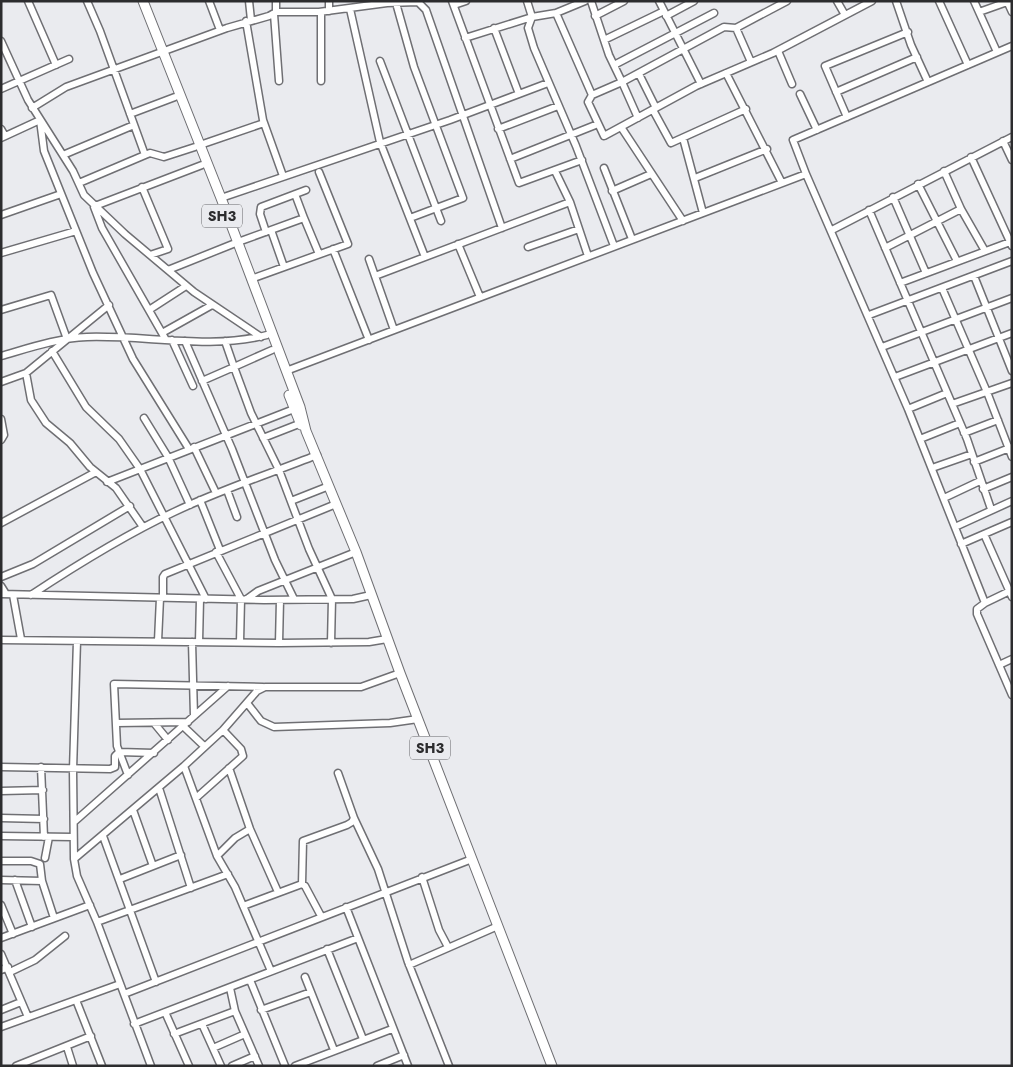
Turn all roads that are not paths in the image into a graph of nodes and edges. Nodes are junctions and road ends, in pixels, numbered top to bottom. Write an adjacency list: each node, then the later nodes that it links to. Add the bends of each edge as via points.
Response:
1 (28, 1): 56 (street)
2 (86, 1): 59 (street)
3 (137, 1): 50 (main road, SH3)
4 (143, 1): 50 (main road, SH3)
5 (209, 1): 41 (street)
6 (249, 1): 38 (street)
7 (276, 1): 31 (street)
8 (329, 1): 27 (street)
9 (466, 1): 24 (street)
10 (527, 1): 37 (street)
11 (585, 1): 32 (street)
12 (591, 1): 36 (street)
13 (624, 1): 36 (street)
14 (659, 1): 33 (street)
15 (694, 1): 33 (street)
16 (787, 1): 40 (street)
17 (837, 1): 35 (street)
18 (872, 1): 35 (street)
19 (896, 1): 42 (street)
20 (939, 1): 58 (street)
21 (974, 1): 29 (street)
22 (1008, 2): 29 (street); 30 (street)
23 (396, 3): 25 (street); 82 (street, via 418,2 426,10); 87 (street, via 414,67)
24 (453, 3): 44 (street)
25 (358, 5): 26 (street)
26 (350, 9): 27 (street); 100 (street)
27 (329, 11): 28 (street)
28 (321, 12): 31 (street); 64 (street)
29 (979, 12): 51 (street)
30 (1012, 12)
31 (275, 13): 38 (street); 63 (street)
32 (556, 13): 37 (street); 73 (street)
33 (665, 13): 43 (street); 45 (street)
34 (714, 13): 43 (street)
35 (845, 15): 49 (street)
36 (595, 16): 45 (street)
37 (532, 17): 39 (street); 67 (street, via 530,35)
38 (249, 21): 41 (street); 86 (street)
39 (494, 28): 44 (street); 72 (street)
40 (736, 28): 48 (street, via 724,26); 55 (street)
41 (220, 30): 50 (street)
42 (908, 32): 52 (street); 71 (street, via 825,66)
43 (676, 34): 48 (street); 57 (street)
44 (465, 38): 76 (street)
45 (604, 40): 57 (street)
46 (1, 42): 62 (street)
47 (1012, 46): 51 (street)
48 (683, 49): 61 (street); 68 (street)
49 (778, 51): 55 (street); 69 (street)
50 (160, 52): 59 (street); 75 (main road, SH3); 101 (main road, SH3)
51 (997, 52): 58 (street)
52 (917, 57): 66 (street); 71 (street)
53 (69, 60): 56 (street)
54 (380, 61): 94 (street)
55 (751, 62): 60 (street)
56 (56, 65): 62 (street)
57 (614, 65): 65 (street)
58 (968, 65): 66 (street)
59 (113, 68): 78 (street, via 66,87); 81 (street)
60 (726, 73): 68 (street); 80 (street)
61 (639, 74): 65 (street); 79 (street)
62 (19, 81): 70 (street); 78 (street)
63 (278, 81)
64 (321, 81)
65 (622, 82): 73 (street); 84 (street)
66 (928, 82): 83 (street)
67 (548, 83): 72 (street); 77 (street)
68 (701, 84): 79 (street)
69 (792, 84)
70 (1, 89)
71 (836, 92): 83 (street)
72 (518, 94): 76 (street)
73 (592, 94): 88 (street, via 588,102)
74 (800, 94): 93 (street)
75 (175, 97): 81 (street); 101 (main road, SH3)
76 (489, 105): 82 (street); 92 (street)
77 (558, 106): 92 (street); 95 (street)
78 (32, 108): 85 (street)
79 (655, 109): 84 (street); 98 (street, via 671,143)
80 (746, 109): 98 (street); 102 (street)
81 (130, 114): 89 (street)
82 (462, 115): 87 (street); 140 (street)
83 (847, 117): 93 (street)
84 (638, 118): 90 (street)
85 (40, 120): 96 (street); 103 (street); 124 (street, via 44,151)
86 (264, 123): 101 (street); 116 (street)
87 (436, 124): 94 (street); 130 (street, via 463,198)
88 (598, 124): 90 (street, via 604,136); 95 (street)
89 (134, 125): 103 (street); 104 (street)
90 (621, 127): 114 (street)
91 (1, 129): 96 (street)
92 (498, 129): 106 (street)
93 (817, 130): 115 (street, via 793,140)
94 (409, 133): 100 (street); 130 (street)
95 (571, 134): 106 (street); 107 (street)
96 (3, 137)
97 (1012, 137): 99 (street)
98 (683, 138): 117 (street)
99 (1003, 141): 105 (street); 108 (street)
100 (380, 142): 116 (street); 136 (street)
101 (198, 146): 104 (street, via 164,157 150,153); 109 (main road, SH3); 126 (main road, SH3)
102 (766, 149): 117 (street); 119 (street)
103 (63, 155): 118 (street)
104 (145, 155): 118 (street)
105 (971, 157): 112 (street); 149 (street)
106 (510, 159): 111 (street, via 519,183)
107 (582, 160): 111 (street); 150 (street)
108 (1012, 160)
109 (202, 165): 121 (street); 147 (main road, SH3)
110 (604, 168): 123 (street)
111 (555, 171): 128 (street)
112 (944, 171): 120 (street); 131 (street)
113 (319, 172): 153 (street, via 348,244)
114 (651, 174): 123 (street); 137 (street)
115 (806, 174): 119 (street); 142 (street)
116 (283, 176): 126 (street)
117 (695, 178): 133 (street)
118 (79, 183): 129 (street)
119 (782, 183): 133 (street)
120 (918, 184): 127 (street); 139 (street)
121 (142, 187): 129 (street); 157 (street, via 168,248)
122 (306, 190): 125 (street)
123 (612, 190): 146 (street)
124 (61, 194): 134 (street); 143 (street)
125 (295, 194): 135 (street); 144 (street, via 261,207 260,214)
126 (221, 198): 147 (main road, SH3)
127 (893, 198): 132 (street); 145 (street)
128 (570, 202): 140 (street); 141 (street)
129 (94, 204): 157 (street); 179 (street, via 102,228)
130 (437, 208): 136 (street); 138 (street)
131 (961, 209): 139 (street); 154 (street)
132 (869, 210): 142 (street); 152 (street)
133 (703, 213): 137 (street)
134 (1, 215)
135 (304, 218): 144 (street); 156 (street)
136 (410, 218): 159 (street)
137 (683, 220): 146 (street)
138 (441, 221)
139 (937, 221): 145 (street); 161 (street)
140 (502, 228): 148 (street)
141 (579, 229): 151 (street); 158 (street)
142 (832, 230): 180 (street)
143 (76, 231): 155 (street); 175 (street)
144 (268, 231): 147 (street); 163 (street)
145 (909, 236): 152 (street); 165 (street)
146 (632, 239): 150 (street)
147 (235, 243): 164 (street); 168 (main road, SH3); 185 (main road, SH3)
148 (458, 244): 159 (street); 172 (street)
149 (1011, 244): 154 (street)
150 (614, 246): 158 (street)
151 (528, 247)
152 (885, 248): 169 (street)
153 (333, 249): 156 (street); 190 (street)
154 (985, 251): 161 (street)
155 (1, 253)
156 (319, 254): 163 (street)
157 (150, 255): 164 (street)
158 (588, 256): 172 (street)
159 (425, 257): 166 (street)
160 (369, 259): 166 (street)
161 (956, 261): 165 (street)
162 (1012, 262): 167 (street)
163 (284, 267): 168 (street)
164 (168, 270): 170 (street)
165 (926, 273): 169 (street)
166 (375, 276): 182 (street)
167 (974, 276): 171 (street); 177 (street)
168 (251, 279): 200 (main road, SH3)
169 (900, 284): 174 (street)
170 (186, 286): 176 (street); 179 (street)
171 (942, 288): 174 (street); 181 (street)
172 (480, 298): 182 (street)
173 (1012, 298): 177 (street)
174 (907, 300): 180 (street); 183 (street)
175 (108, 305): 186 (street); 187 (street)
176 (212, 305): 185 (street); 188 (street)
177 (986, 308): 181 (street); 189 (street)
178 (1, 310): 186 (street, via 52,295)
179 (149, 310): 188 (street)
180 (868, 314): 193 (street)
181 (956, 318): 183 (street); 195 (street)
182 (394, 330): 190 (street)
183 (920, 331): 193 (street); 198 (street)
184 (1012, 333): 189 (street)
185 (264, 336): 192 (street, via 239,342); 194 (main road, SH3)
186 (67, 338): 187 (street); 196 (street); 197 (street)
187 (124, 338): 188 (street); 224 (street, via 133,358)
188 (167, 338): 191 (street); 207 (street)
189 (998, 339): 195 (street); 201 (street)
190 (369, 340): 200 (street)
191 (185, 341): 192 (street); 204 (street)
192 (225, 341): 199 (street)
193 (882, 347): 203 (street)
194 (272, 350): 199 (street); 212 (main road, SH3)
195 (969, 350): 198 (street); 208 (street)
196 (52, 351): 202 (street); 232 (street, via 86,407 119,440)
197 (1, 356)
198 (934, 363): 203 (street); 209 (street)
199 (234, 367): 204 (street); 216 (street)
200 (286, 371): 218 (main road, SH3)
201 (1012, 371)
202 (26, 373): 205 (street); 234 (street, via 36,410)
203 (895, 377): 211 (street)
204 (202, 381): 220 (street)
205 (1, 382)
206 (1012, 383): 208 (street)
207 (193, 386)
208 (987, 392): 210 (street); 215 (street)
209 (948, 393): 210 (street); 211 (street)
210 (952, 404): 217 (street)
211 (908, 408): 222 (street)
212 (294, 409): 216 (street); 218 (main road, SH3)
213 (144, 418): 228 (street)
214 (1, 419): 223 (street, via 4,435)
215 (998, 420): 219 (street); 225 (street)
216 (256, 423): 220 (street); 221 (street)
217 (960, 423): 219 (street); 222 (street)
218 (304, 425): 221 (street); 227 (main road, SH3)
219 (964, 433): 226 (street)
220 (226, 434): 224 (street); 238 (street)
221 (263, 438): 233 (street)
222 (920, 439): 231 (street)
223 (1, 440)
224 (192, 448): 228 (street); 242 (street)
225 (1010, 448): 229 (street); 230 (street)
226 (972, 454): 230 (street); 231 (street)
227 (317, 455): 233 (street); 239 (main road, SH3)
228 (168, 457): 232 (street); 247 (street)
229 (1012, 457)
230 (974, 462): 236 (street)
231 (932, 468): 243 (street)
232 (140, 469): 237 (street); 251 (street)
233 (279, 470): 238 (street); 245 (street)
234 (96, 472): 237 (street); 255 (street)
235 (1012, 477): 240 (street)
236 (980, 480): 240 (street); 243 (street)
237 (107, 482): 249 (street)
238 (245, 483): 241 (street); 258 (street)
239 (330, 486): 245 (street); 248 (main road, SH3)
240 (983, 489): 250 (street)
241 (227, 490): 242 (street); 252 (street)
242 (216, 493): 244 (street)
243 (944, 498): 256 (street)
244 (200, 500): 247 (street); 261 (street)
245 (291, 501): 253 (street)
246 (1012, 501): 250 (street)
247 (190, 504): 251 (street)
248 (336, 504): 253 (street); 262 (main road, SH3)
249 (130, 506): 257 (street); 265 (street, via 33,564)
250 (992, 510): 256 (street)
251 (165, 516): 257 (street); 263 (street)
252 (237, 517)
253 (298, 519): 258 (street); 264 (street)
254 (1012, 522): 259 (street)
255 (1, 523)
256 (954, 526): 260 (street)
257 (143, 527): 270 (street)
258 (263, 532): 261 (street); 266 (street)
259 (984, 534): 260 (street); 268 (street)
260 (961, 544): 278 (street)
261 (218, 551): 263 (street); 274 (street)
262 (356, 552): 264 (street); 271 (main road, SH3)
263 (188, 565): 272 (street, via 163,576); 273 (street)
264 (317, 568): 266 (street); 276 (street)
265 (1, 577)
266 (285, 580): 274 (street); 275 (street)
267 (1, 586): 269 (street)
268 (1011, 593): 278 (street)
269 (7, 595): 270 (street); 279 (street)
270 (31, 595): 272 (street)
271 (371, 595): 276 (street); 280 (main road, SH3)
272 (161, 598): 273 (street); 283 (street)
273 (203, 599): 274 (street); 284 (street)
274 (244, 599): 277 (street); 285 (street)
275 (294, 599): 276 (street); 277 (street)
276 (332, 599): 286 (street)
277 (280, 600): 287 (street)
278 (985, 603): 289 (street, via 977,609 977,614)
279 (21, 639): 281 (street); 282 (street)
280 (387, 639): 286 (street); 290 (main road, SH3)
281 (1, 640)
282 (76, 640): 283 (street); 310 (street)
283 (158, 641): 284 (street)
284 (196, 642): 285 (street); 291 (street)
285 (240, 642): 287 (street)
286 (331, 642): 287 (street)
287 (279, 643)
288 (1012, 659): 289 (street)
289 (999, 665): 294 (street)
290 (400, 673): 293 (street, via 361,687); 297 (main road, SH3)
291 (192, 686): 292 (street); 296 (street); 299 (street, via 114,684)
292 (228, 686): 293 (street); 296 (street)
293 (265, 687): 295 (street)
294 (1012, 695)
295 (247, 704): 297 (street, via 261,722 274,727); 301 (street)
296 (194, 716): 300 (street)
297 (418, 719): 330 (main road, SH3)
298 (154, 722): 299 (street); 300 (street); 302 (street)
299 (116, 723): 304 (street)
300 (186, 724): 302 (street); 303 (street)
301 (223, 730): 303 (street); 309 (street, via 243,752)
302 (168, 740): 305 (street)
303 (204, 746): 306 (street)
304 (119, 752): 305 (street); 310 (street, via 113,768); 312 (street)
305 (154, 752): 312 (street)
306 (184, 766): 313 (street); 316 (street)
307 (41, 767): 308 (street); 310 (street); 314 (street)
308 (1, 768)
309 (229, 768): 316 (street); 322 (street)
310 (73, 770): 321 (street)
311 (338, 774): 320 (street)
312 (128, 775): 321 (street)
313 (159, 788): 317 (street); 327 (street)
314 (43, 790): 315 (street); 319 (street)
315 (1, 791)
316 (196, 798): 328 (street)
317 (133, 810): 324 (street); 333 (street)
318 (1, 818): 319 (street)
319 (44, 818): 325 (street)
320 (354, 818): 340 (street, via 347,825 303,841); 342 (street)
321 (74, 822): 326 (street)
322 (250, 829): 328 (street, via 235,838); 343 (street)
323 (1, 836): 325 (street)
324 (103, 836): 332 (street, via 82,850); 336 (street)
325 (46, 837): 326 (street); 329 (street)
326 (73, 837): 332 (street)
327 (181, 855): 333 (street); 341 (street)
328 (217, 856): 334 (street)
329 (45, 858)
330 (472, 859): 335 (street); 353 (main road, SH3)
331 (1, 860): 339 (street, via 38,862)
332 (74, 860): 345 (street, via 77,876)
333 (153, 866): 336 (street)
334 (228, 874): 341 (street); 346 (street)
335 (422, 877): 342 (street); 360 (street, via 436,923)
336 (120, 878): 348 (street)
337 (1, 880): 338 (street)
338 (15, 880): 339 (street); 354 (street)
339 (42, 881): 351 (street)
340 (302, 884): 343 (street); 350 (street)
341 (191, 888): 348 (street)
342 (384, 891): 347 (street); 363 (street)
343 (278, 892): 346 (street)
344 (1, 905): 349 (street)
345 (90, 905): 351 (street); 352 (street)
346 (243, 906): 359 (street)
347 (346, 908): 350 (street); 358 (street)
348 (131, 910): 352 (street); 369 (street)
349 (3, 914): 355 (street)
350 (321, 916): 359 (street)
351 (54, 918): 354 (street)
352 (97, 922): 370 (street)
353 (498, 926): 360 (street); 407 (main road, SH3)
354 (32, 927): 355 (street)
355 (13, 934): 357 (street)
356 (65, 936): 365 (street, via 34,960)
357 (1, 938)
358 (358, 938): 361 (street); 384 (street)
359 (259, 941): 366 (street); 369 (street)
360 (448, 947): 363 (street)
361 (327, 950): 366 (street); 388 (street)
362 (1, 954): 365 (street)
363 (409, 965): 406 (street)
364 (1, 970): 365 (street)
365 (9, 970): 375 (street)
366 (271, 971): 368 (street)
367 (305, 976): 372 (street)
368 (250, 980): 371 (street); 377 (street)
369 (156, 982): 373 (street)
370 (120, 984): 373 (street); 374 (street)
371 (230, 988): 378 (street); 379 (street)
372 (311, 992): 377 (street); 391 (street)
373 (124, 994): 381 (street)
374 (76, 1000): 380 (street); 387 (street)
375 (22, 1002): 376 (street); 380 (street)
376 (1, 1010)
377 (262, 1010): 402 (street)
378 (235, 1011): 382 (street); 386 (street)
379 (165, 1012): 381 (street); 385 (street)
380 (28, 1017): 383 (street)
381 (134, 1024): 397 (street)
382 (202, 1024): 385 (street); 390 (street)
383 (1, 1027)
384 (392, 1029): 388 (street); 392 (street)
385 (174, 1034): 398 (street)
386 (245, 1034): 390 (street); 393 (street)
387 (91, 1036): 389 (street); 396 (street)
388 (363, 1039): 391 (street)
389 (67, 1047): 394 (street); 395 (street)
390 (213, 1048): 399 (street)
391 (334, 1050): 403 (street)
392 (404, 1055): 404 (street); 405 (street)
393 (255, 1056): 400 (street); 401 (street)
394 (18, 1066)
395 (73, 1066)
396 (102, 1066)
397 (151, 1066)
398 (189, 1066)
399 (221, 1066)
400 (232, 1066)
401 (259, 1066)
402 (285, 1066)
403 (295, 1066)
404 (377, 1066)
405 (408, 1066)
406 (449, 1066)
407 (552, 1066)

